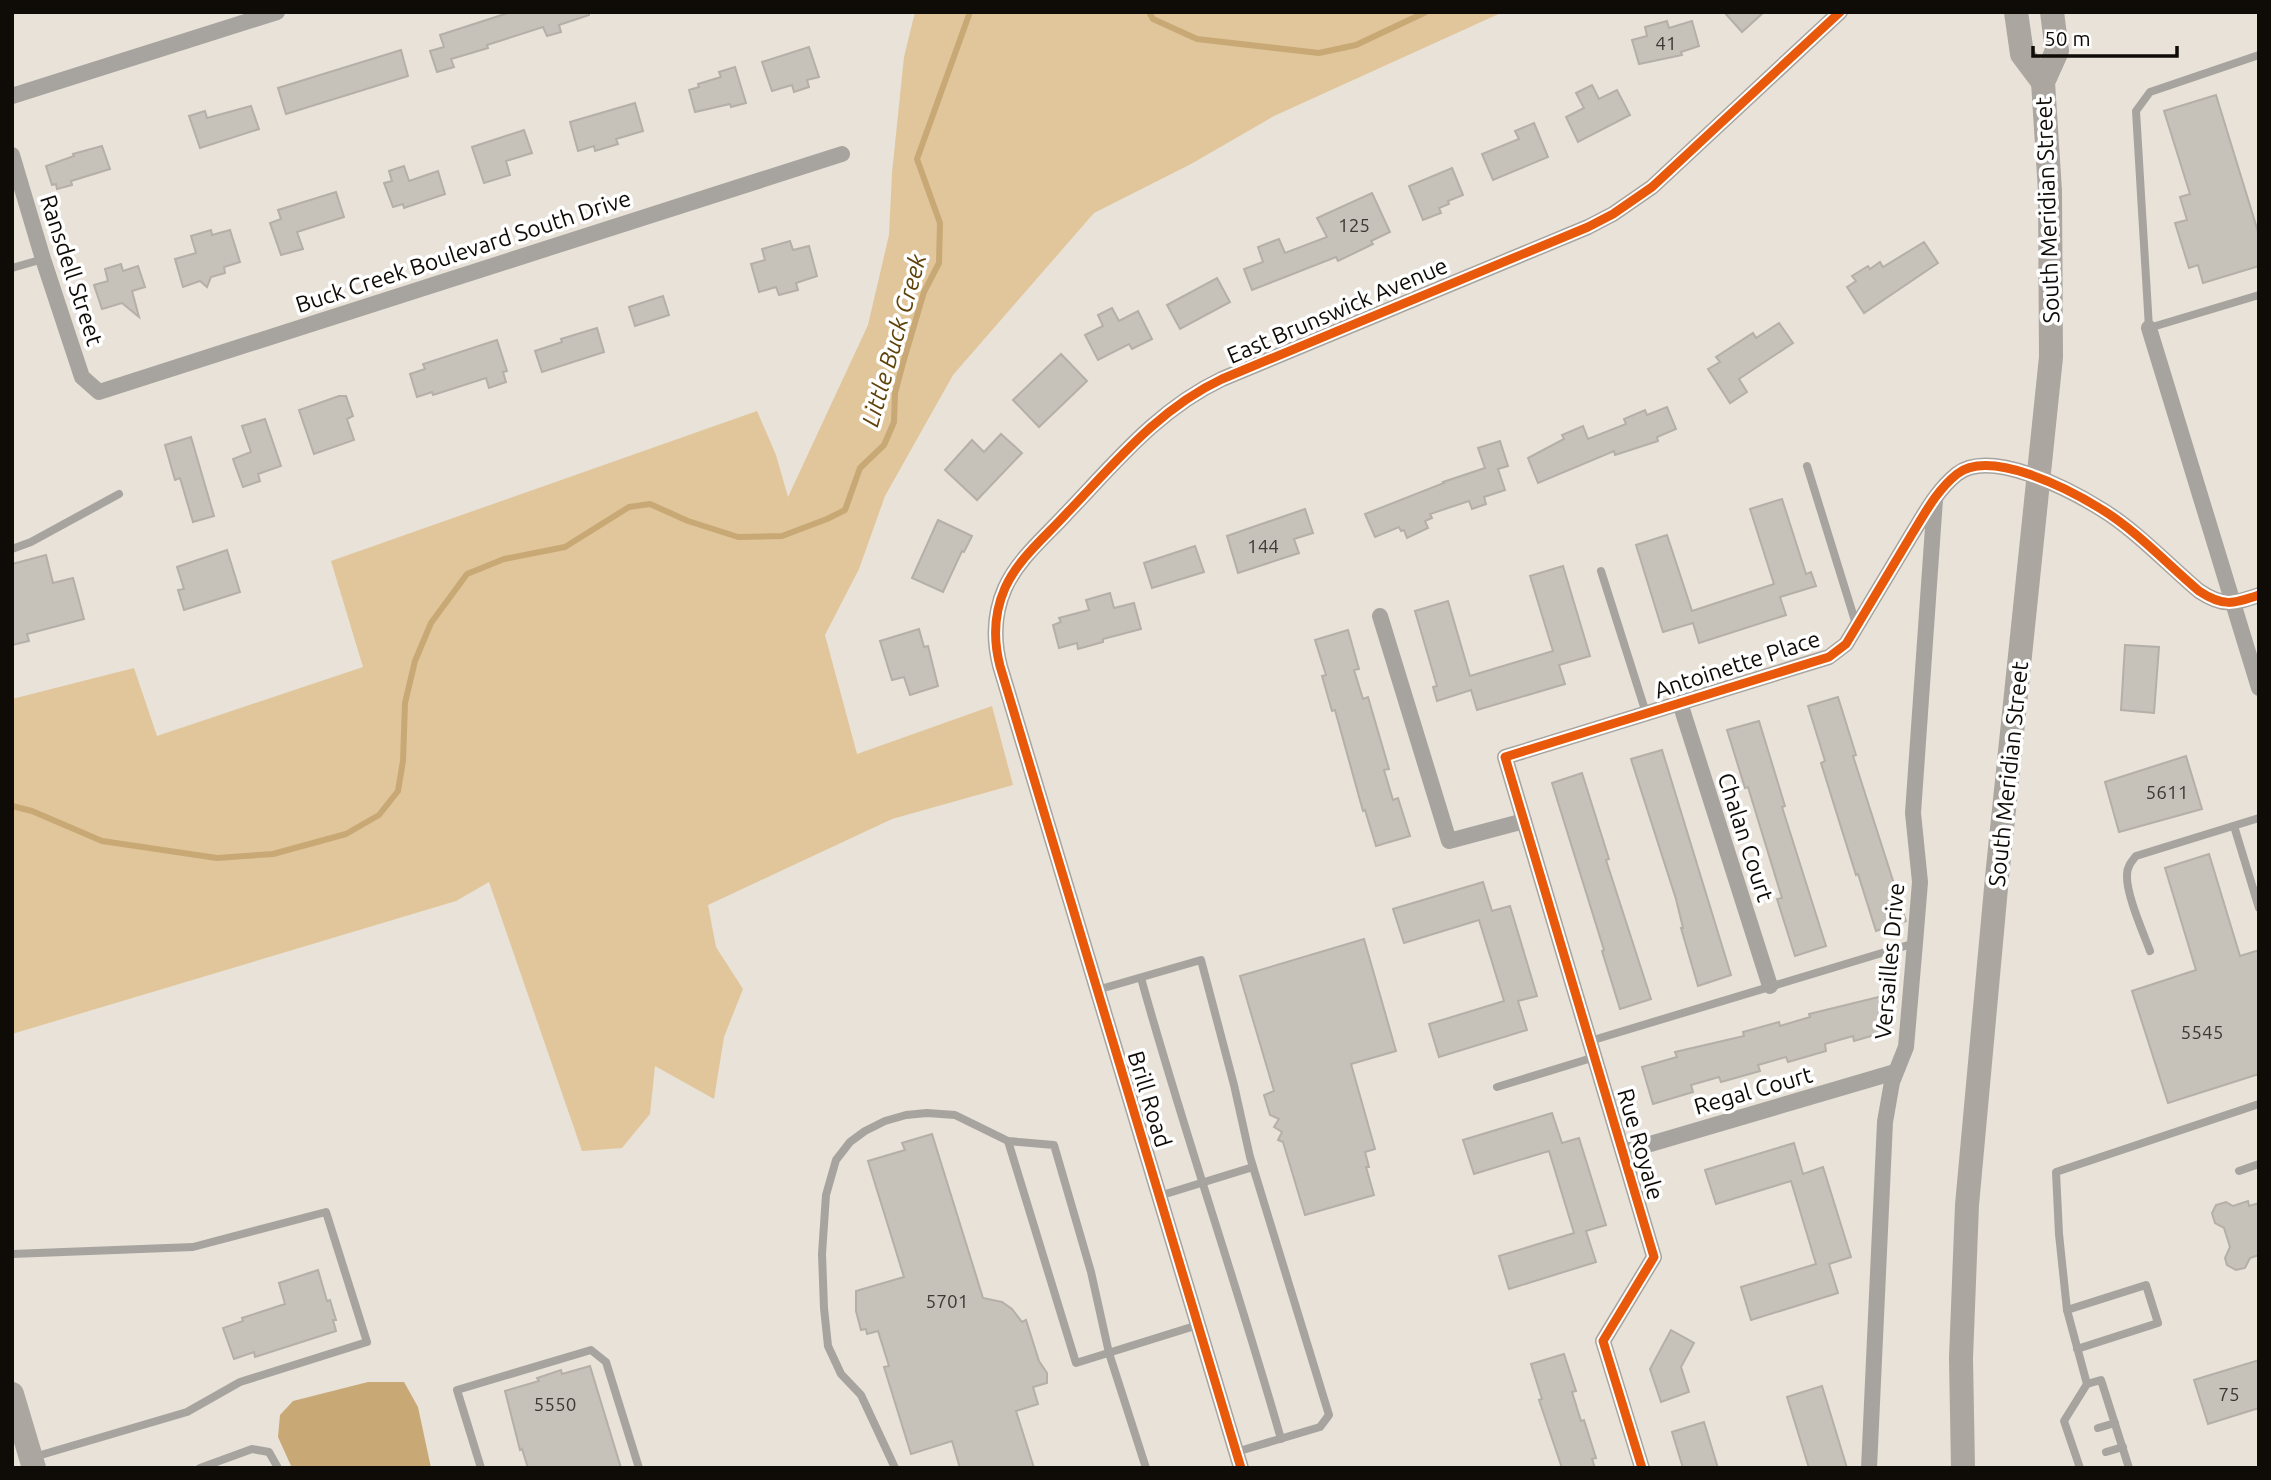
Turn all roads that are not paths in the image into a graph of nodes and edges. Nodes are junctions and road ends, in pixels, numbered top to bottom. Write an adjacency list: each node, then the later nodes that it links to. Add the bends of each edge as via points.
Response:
1 (277, 12): 7 (street)
2 (1840, 12): 28 (street, East Brunswick Avenue, via 1652,187 1613,214 1222,379 1154,423 1025,558 1002,596 996,622 998,657)
3 (2016, 12): 6 (main road, South Meridian Street, via 2022,54)
4 (2052, 12): 6 (main road, South Meridian Street, via 2057,51)
5 (2259, 55): 13 (lane, via 2150,92 2136,111)
6 (2043, 82): 16 (main road, South Meridian Street, via 2050,191 2051,357)
7 (12, 96)
8 (842, 154): 14 (street, Buck Creek Boulevard South Drive)
9 (12, 155): 10 (street, Ransdell Street)
10 (43, 260): 11 (lane); 14 (street, Ransdell Street, via 82,377)
11 (12, 268)
12 (2259, 295): 13 (lane)
13 (2149, 328): 22 (street)
14 (99, 392)
15 (1807, 466): 24 (lane)
16 (2038, 479): 18 (street, Antoinette Place, via 1985,464 1960,472); 22 (street, Antoinette Place, via 2101,509 2199,591); 75 (main road, South Meridian Street, via 1968,1193 1961,1346)
17 (119, 494): 19 (lane)
18 (1935, 497): 24 (street, Antoinette Place); 33 (street, Versailles Drive, via 1913,813 1920,882)
19 (12, 549)
20 (1601, 571): 27 (lane)
21 (2259, 595): 22 (street)
22 (2233, 604): 25 (street)
23 (1380, 616): 30 (street, via 1449,841)
24 (1857, 626): 26 (street, Antoinette Place, via 1846,644 1829,657)
25 (2259, 688)
26 (1680, 703): 27 (street, Antoinette Place); 36 (street, Chalan Court)
27 (1646, 713): 30 (street, Antoinette Place, via 1506,757)
28 (1023, 741): 37 (street, Brill Road)
29 (2259, 818): 31 (lane)
30 (1524, 821): 38 (street, Rue Royale)
31 (2234, 826): 32 (lane); 34 (lane, via 2136,856 2130,863 2128,885)
32 (2259, 908)
33 (1915, 943): 36 (lane); 40 (street, Versailles Drive, via 1906,1047)
34 (2150, 951)
35 (1141, 978): 37 (lane); 46 (lane, via 1201,960); 48 (lane)
36 (1770, 986): 38 (lane)
37 (1097, 990): 49 (street, Brill Road)
38 (1590, 1041): 39 (street, Rue Royale)
39 (1595, 1057): 41 (lane); 44 (street, Rue Royale)
40 (1895, 1072): 44 (street, Regal Court); 74 (street, Versailles Drive, via 1885,1122)
41 (1497, 1087)
42 (2259, 1104): 51 (lane, via 2056,1172)
43 (1008, 1141): 54 (lane, via 1054,1144); 54 (lane, via 1076,1363); 71 (lane, via 954,1115 906,1115 850,1142 831,1173 825,1195 822,1254 828,1346 841,1374 862,1395)
44 (1623, 1152): 73 (street, Rue Royale, via 1654,1257 1603,1341)
45 (2259, 1164): 47 (lane)
46 (1253, 1167): 48 (lane); 61 (lane, via 1329,1415 1320,1427)
47 (2239, 1171)
48 (1201, 1183): 49 (lane); 61 (lane)
49 (1159, 1196): 52 (street, Brill Road)
50 (12, 1254): 65 (lane, via 193,1247 326,1212 367,1342 240,1382 187,1412)
51 (2067, 1310): 53 (lane); 53 (lane, via 2146,1284 2158,1323)
52 (1198, 1325): 54 (lane); 64 (street, Brill Road)
53 (2077, 1349): 55 (lane)
54 (1109, 1353): 72 (lane)
55 (2087, 1384): 57 (lane, via 2101,1380); 60 (lane, via 2064,1421)
56 (12, 1394): 65 (main road)
57 (2115, 1423): 58 (lane); 62 (lane)
58 (2098, 1427)
59 (2079, 1433): 60 (lane)
60 (2069, 1436): 66 (lane)
61 (1281, 1439): 64 (lane)
62 (2123, 1447): 63 (lane); 76 (lane)
63 (2106, 1452)
64 (1239, 1460)
65 (32, 1463)
66 (2081, 1463)
67 (200, 1468): 68 (lane, via 251,1449 269,1452)
68 (278, 1468)
69 (481, 1468): 70 (lane, via 457,1390 591,1350 606,1362)
70 (639, 1468)
71 (895, 1468)
72 (1146, 1468)
73 (1642, 1468)
74 (1869, 1468)
75 (1963, 1468)
76 (2129, 1468)

